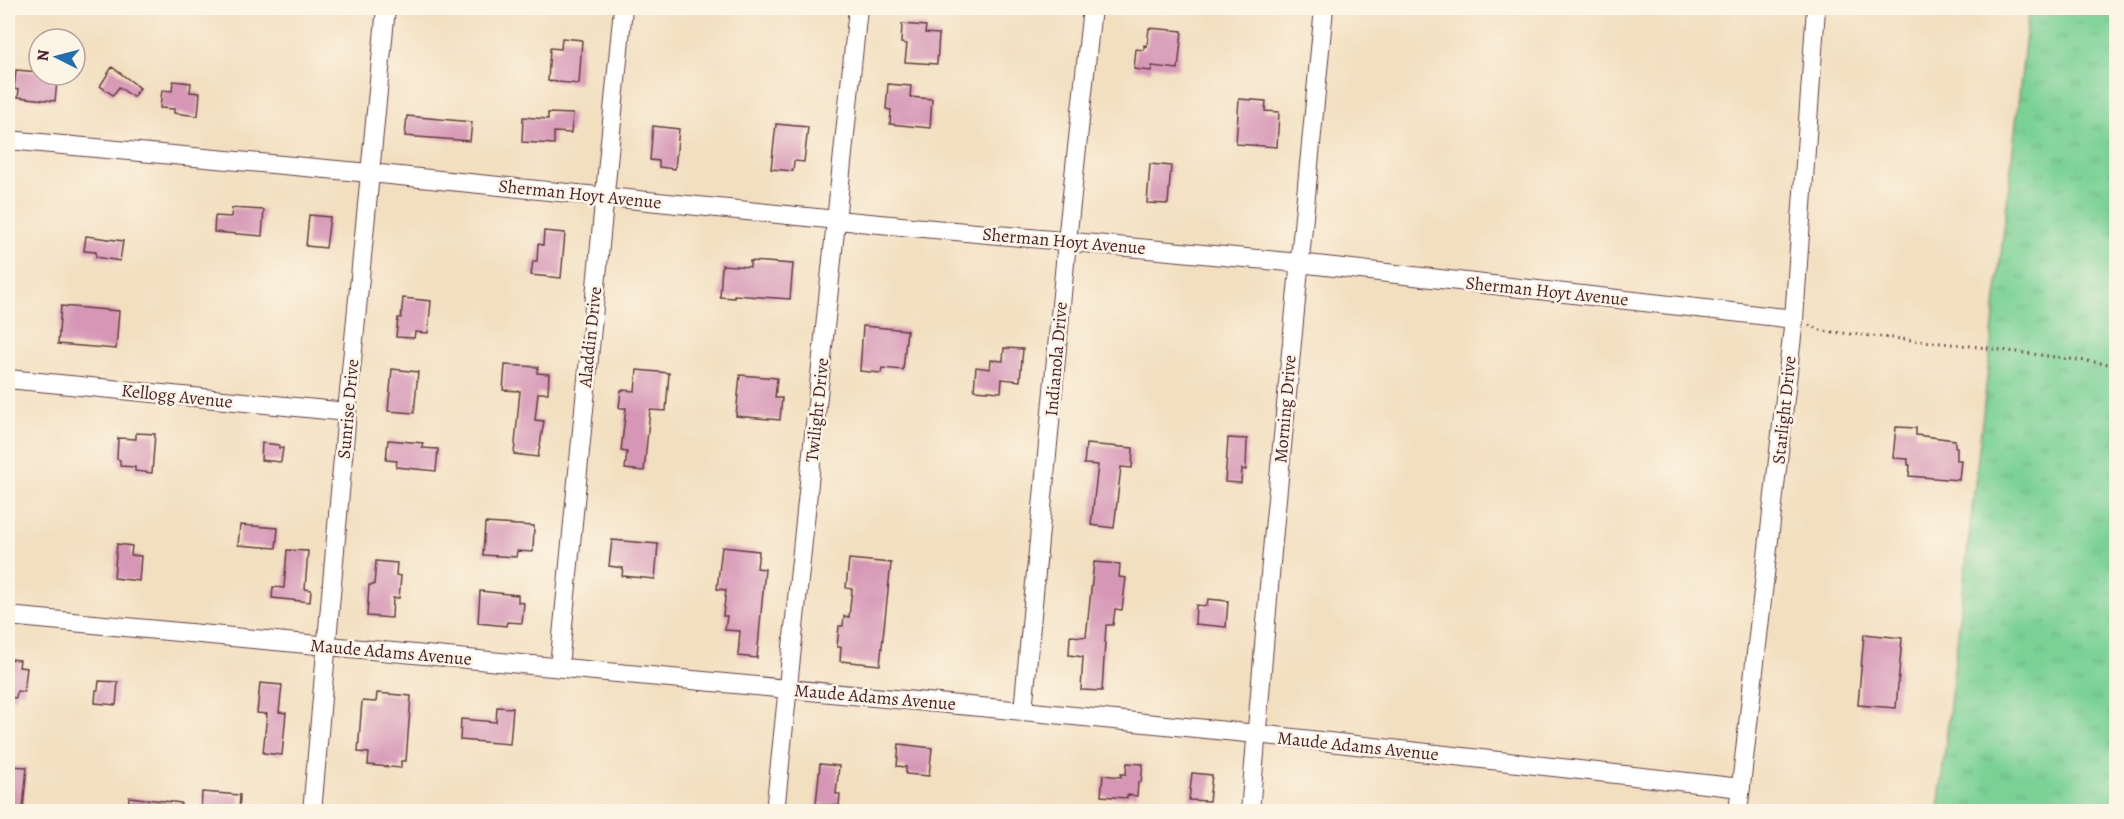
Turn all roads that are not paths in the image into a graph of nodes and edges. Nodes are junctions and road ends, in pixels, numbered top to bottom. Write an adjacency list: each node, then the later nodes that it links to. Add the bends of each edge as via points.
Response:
1 (386, 8): 8 (street, Sunrise Drive)
2 (623, 8): 9 (street, Aladdin Drive)
3 (858, 8): 10 (street, Twilight Drive)
4 (1092, 8): 11 (street, Indianola Drive)
5 (1324, 8): 12 (street, Morning Drive)
6 (1815, 8): 13 (street, Starlight Drive)
7 (8, 140): 8 (street, Sherman Hoyt Avenue)
8 (370, 172): 9 (street, Sherman Hoyt Avenue); 15 (street, Sunrise Drive)
9 (604, 196): 10 (street, Sherman Hoyt Avenue); 18 (street, Aladdin Drive)
10 (837, 220): 11 (street, Sherman Hoyt Avenue); 19 (street, Twilight Drive)
11 (1067, 241): 12 (street, Sherman Hoyt Avenue); 20 (street, Indianola Drive)
12 (1299, 263): 13 (street, Sherman Hoyt Avenue); 21 (street, Morning Drive)
13 (1794, 319): 22 (street, Starlight Drive)
14 (8, 379): 15 (street, Kellogg Avenue)
15 (347, 412): 17 (street, Sunrise Drive)
16 (8, 616): 17 (street, Maude Adams Avenue)
17 (327, 646): 18 (street, Maude Adams Avenue); 23 (street, Sunrise Drive)
18 (559, 667): 19 (street, Maude Adams Avenue)
19 (789, 690): 20 (street, Maude Adams Avenue); 24 (street, Twilight Drive)
20 (1023, 711): 21 (street, Maude Adams Avenue)
21 (1257, 734): 22 (street, Maude Adams Avenue); 25 (street, Morning Drive)
22 (1741, 788): 26 (street, Starlight Drive)
23 (312, 812)
24 (776, 812)
25 (1250, 812)
26 (1738, 812)

